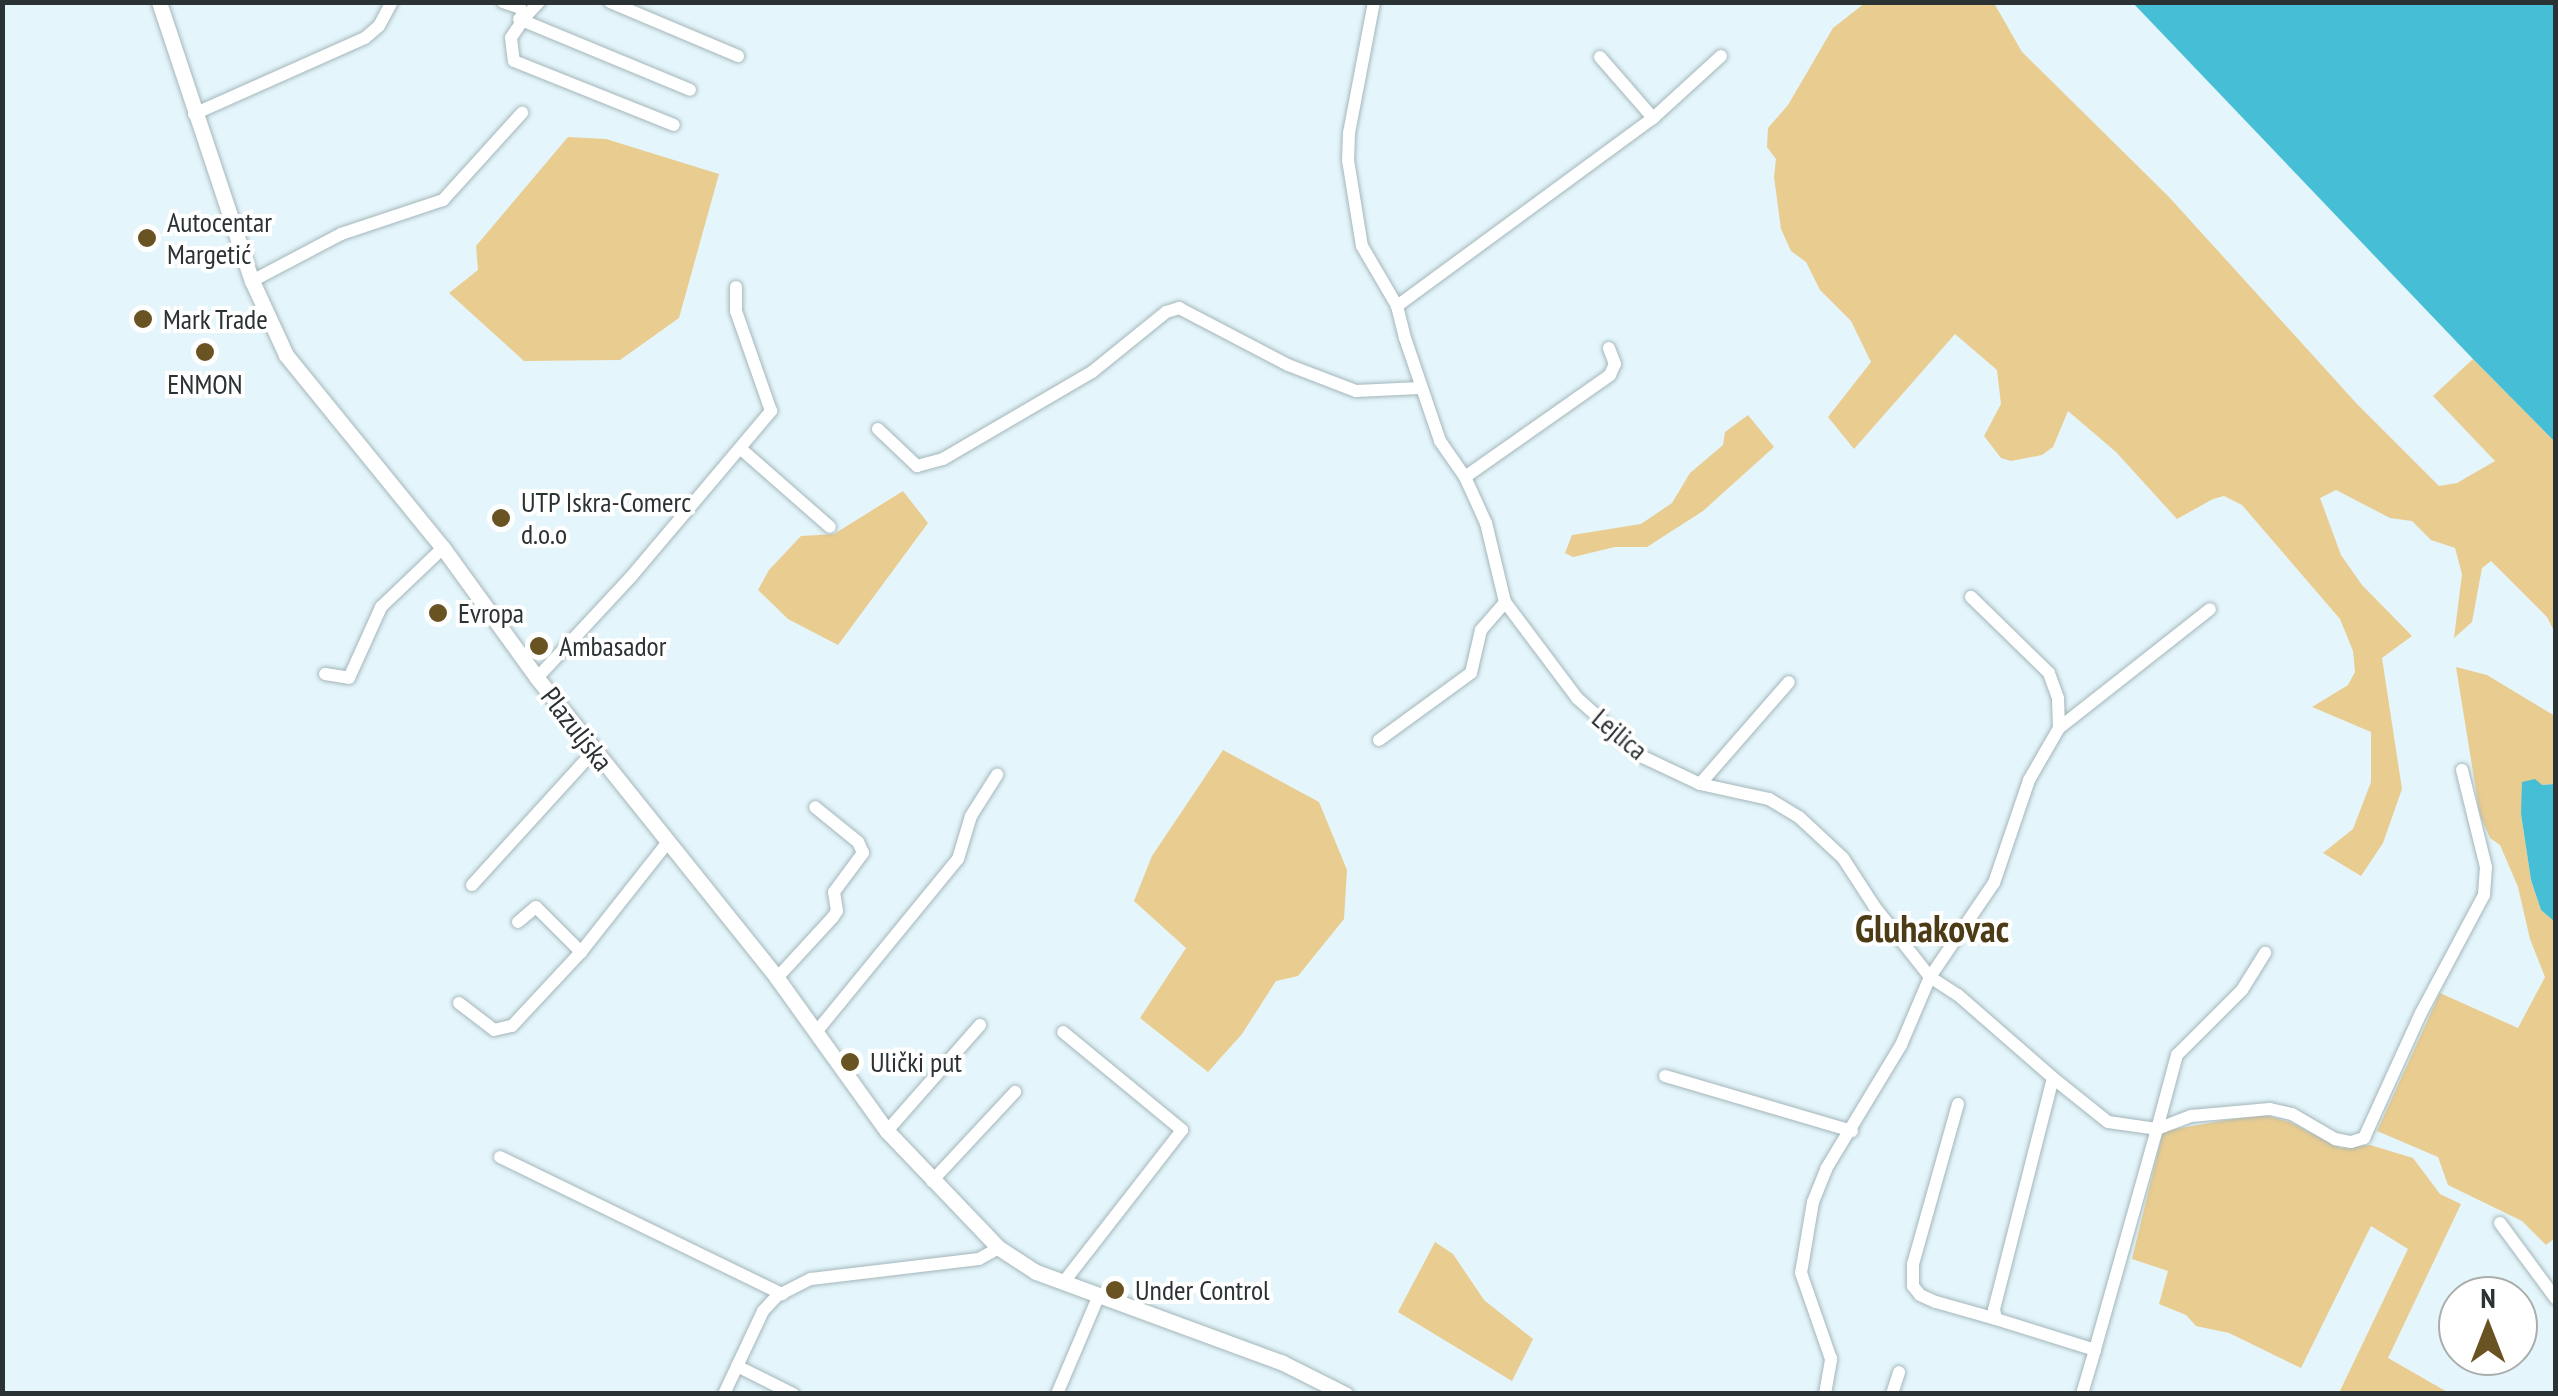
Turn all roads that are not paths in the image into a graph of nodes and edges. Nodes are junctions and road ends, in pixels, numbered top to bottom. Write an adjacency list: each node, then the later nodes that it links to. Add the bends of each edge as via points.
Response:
1 (159, 2): 12 (main road, Plazuljska)
2 (392, 2): 12 (street, via 365,38)
3 (502, 2): 7 (street, via 520,8)
4 (539, 2): 7 (street)
5 (610, 2): 8 (street)
6 (1374, 2): 18 (street, Lejlica, via 1348,160 1362,246)
7 (522, 18): 11 (street); 15 (street, via 510,47 514,61)
8 (738, 56)
9 (1721, 56): 14 (street)
10 (1600, 57): 14 (street)
11 (690, 90)
12 (194, 114): 16 (main road, Plazuljska)
13 (522, 114): 16 (street, via 443,200 341,234)
14 (1652, 118): 18 (street)
15 (674, 124)
16 (252, 281): 25 (main road, Plazuljska, via 302,378)
17 (736, 288): 22 (street, via 736,311 771,408)
18 (1396, 306): 20 (street, Lejlica)
19 (1609, 348): 23 (street, via 1610,375)
20 (1420, 388): 21 (street, via 1356,391 1288,366 1178,308 1092,372 943,458 917,466); 23 (street, Lejlica, via 1440,441)
21 (878, 429)
22 (741, 449): 24 (street); 30 (street)
23 (1466, 477): 27 (street, Lejlica, via 1486,524)
24 (830, 527)
25 (443, 548): 29 (street, via 381,607 348,678); 30 (main road, Plazuljska)
26 (1971, 598): 32 (street, via 2048,674)
27 (1505, 602): 33 (street, via 1481,630 1471,673); 37 (street, Lejlica, via 1578,698 1643,757)
28 (2210, 609): 32 (street)
29 (325, 674)
30 (537, 678): 34 (main road, Plazuljska)
31 (1789, 682): 37 (street)
32 (2060, 728): 44 (street, via 2029,780 1994,884)
33 (1379, 740)
34 (594, 751): 39 (main road, Plazuljska); 40 (street)
35 (2462, 770): 54 (street, via 2486,867 2484,895 2420,1013 2364,1138 2335,1139 2270,1109 2191,1116)
36 (998, 775): 48 (street, via 972,816 958,859)
37 (1700, 784): 44 (street, Lejlica, via 1769,799 1799,817 1843,858)
38 (816, 807): 45 (street, via 864,853 834,892 833,917)
39 (667, 843): 42 (street); 45 (main road, Plazuljska)
40 (472, 885)
41 (518, 922): 42 (street, via 536,906)
42 (581, 952): 46 (street, via 506,1029 486,1026)
43 (2265, 953): 54 (street, via 2242,990 2177,1055)
44 (1930, 977): 51 (street, Lejlica); 56 (street)
45 (777, 978): 48 (main road, Plazuljska)
46 (459, 1003)
47 (980, 1025): 55 (street)
48 (817, 1031): 55 (main road, Plazuljska)
49 (1063, 1032): 61 (street, via 1182,1130)
50 (1664, 1076): 56 (street)
51 (2054, 1078): 54 (street, Lejlica, via 2108,1122); 65 (street, via 1997,1291)
52 (1015, 1092): 58 (street)
53 (1958, 1104): 65 (street, via 1912,1286 1936,1302)
54 (2157, 1128): 66 (street)
55 (886, 1131): 58 (main road, Plazuljska)
56 (1852, 1131): 73 (street, via 1820,1182 1801,1266 1831,1359)
57 (500, 1156): 62 (street)
58 (932, 1181): 60 (main road, Plazuljska)
59 (2500, 1222): 64 (street)
60 (999, 1248): 61 (main road, Plazuljska); 62 (street, via 979,1259 811,1279)
61 (1062, 1284): 63 (main road, Plazuljska)
62 (782, 1294): 67 (street, via 764,1311)
63 (1098, 1295): 71 (street); 72 (main road, Plazuljska, via 1281,1362)
64 (2556, 1299)
65 (1996, 1318): 66 (street)
66 (2095, 1350): 75 (street)
67 (736, 1366): 69 (street); 70 (street)
68 (1899, 1372): 74 (street)
69 (724, 1394)
70 (792, 1394)
71 (1057, 1394)
72 (1346, 1394)
73 (1825, 1394)
74 (1892, 1394)
75 (2082, 1394)

